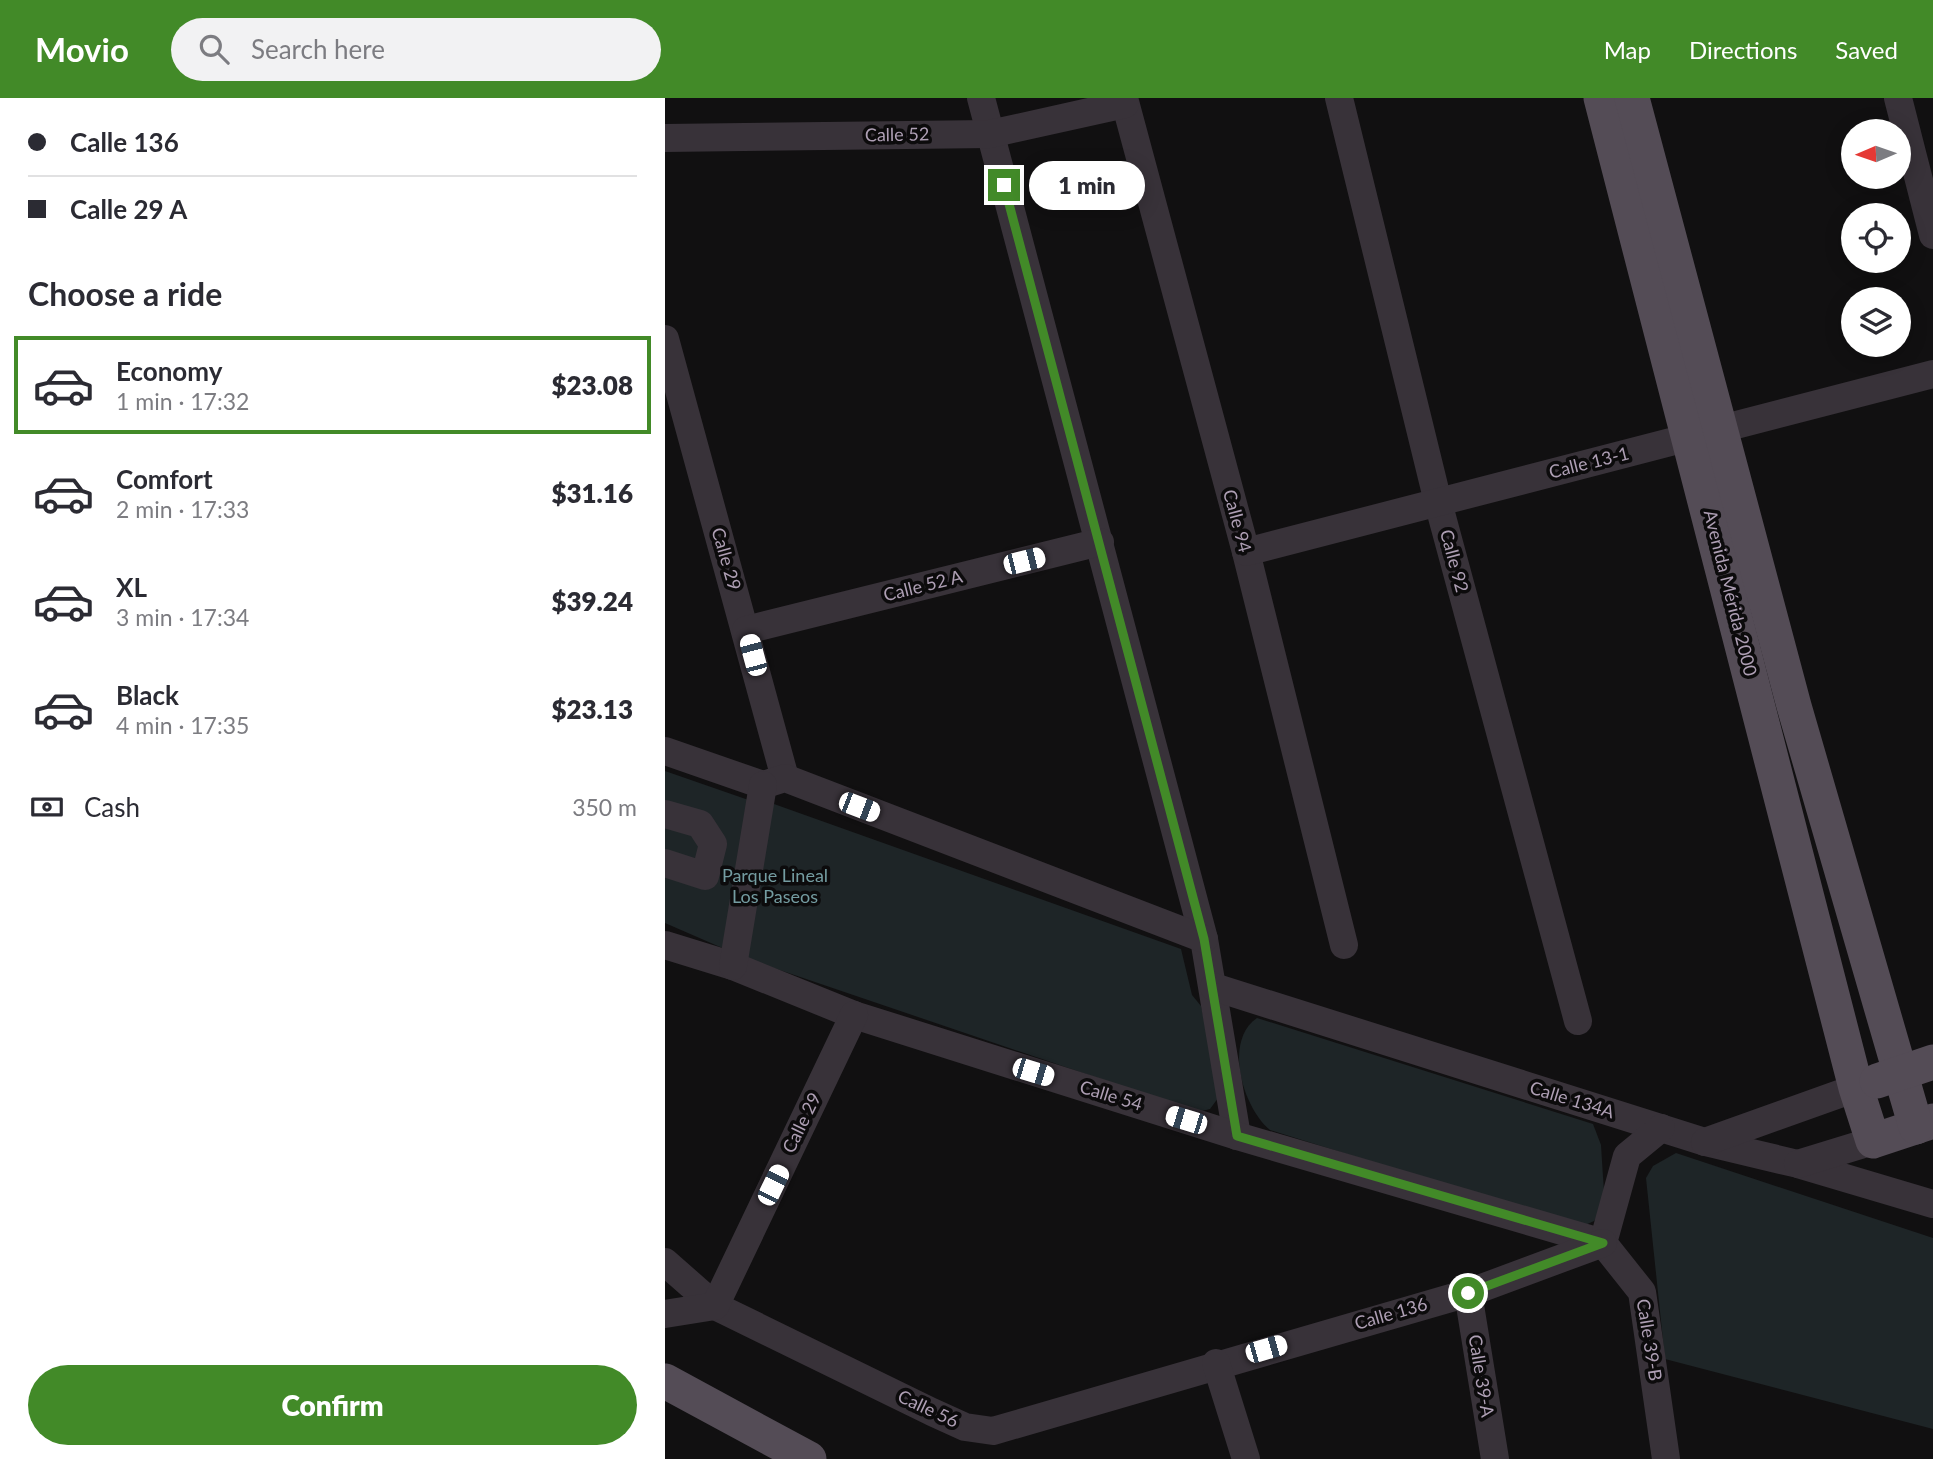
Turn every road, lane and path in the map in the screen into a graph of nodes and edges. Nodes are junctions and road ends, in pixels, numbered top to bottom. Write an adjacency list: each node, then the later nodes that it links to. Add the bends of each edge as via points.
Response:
1 (981, 98): 7 (street)
2 (1339, 98): 13 (street, Calle 92)
3 (1601, 98): 12 (main road, Avenida Mérida 2000)
4 (1632, 98): 12 (main road, Avenida Mérida 2000)
5 (1898, 98): 9 (street)
6 (1124, 101): 7 (street, Calle 52); 15 (street, Calle 94)
7 (990, 134): 8 (street, Calle 52); 14 (street)
8 (665, 138)
9 (1933, 235)
10 (665, 339): 16 (street, Calle 29)
11 (1933, 374): 12 (street, Calle 13-1)
12 (1705, 433): 13 (street, Calle 13-1); 29 (main road, Avenida Mérida 2000); 30 (main road, Avenida Mérida 2000)
13 (1438, 502): 15 (street, Calle 13-1); 27 (street, Calle 92)
14 (1100, 542): 16 (street, Calle 52 A); 21 (street)
15 (1246, 552): 23 (street, Calle 94)
16 (746, 631): 18 (street, Calle 29)
17 (665, 751): 18 (street)
18 (774, 782): 21 (street); 24 (street, Calle 29)
19 (665, 814): 20 (street, via 701,824 713,844 705,876)
20 (665, 863)
21 (1204, 939): 25 (street)
22 (665, 945): 24 (street, Calle 54)
23 (1345, 945)
24 (733, 966): 26 (street, Calle 54)
25 (1214, 987): 32 (street, Calle 134A); 33 (street)
26 (854, 1015): 33 (street, Calle 54); 41 (street, Calle 29)
27 (1578, 1021)
28 (1933, 1062): 29 (main road)
29 (1898, 1073): 30 (main road); 31 (main road, Avenida Mérida 2000)
30 (1856, 1088): 34 (main road, Avenida Mérida 2000); 35 (street)
31 (1924, 1124): 34 (main road, Avenida Mérida 2000)
32 (1661, 1128): 35 (street, Calle 134A); 38 (street, via 1626,1156)
33 (1237, 1136): 38 (street, Calle 54)
34 (1873, 1141): 36 (street, Avenida Mérida 2000)
35 (1705, 1142): 36 (street, Calle 134A)
36 (1798, 1164): 37 (street, Calle 134A)
37 (1933, 1204)
38 (1603, 1243): 40 (street, Calle 136); 48 (street, Calle 39-B, via 1642,1292)
39 (665, 1262): 41 (street, Calle 56)
40 (1468, 1293): 43 (street, Calle 136); 47 (street, Calle 39-A)
41 (715, 1306): 42 (street); 43 (street, Calle 56, via 965,1427 993,1431)
42 (665, 1314)
43 (1216, 1363): 46 (street)
44 (665, 1381): 45 (main road)
45 (809, 1459)
46 (1246, 1459)
47 (1495, 1459)
48 (1666, 1459)

